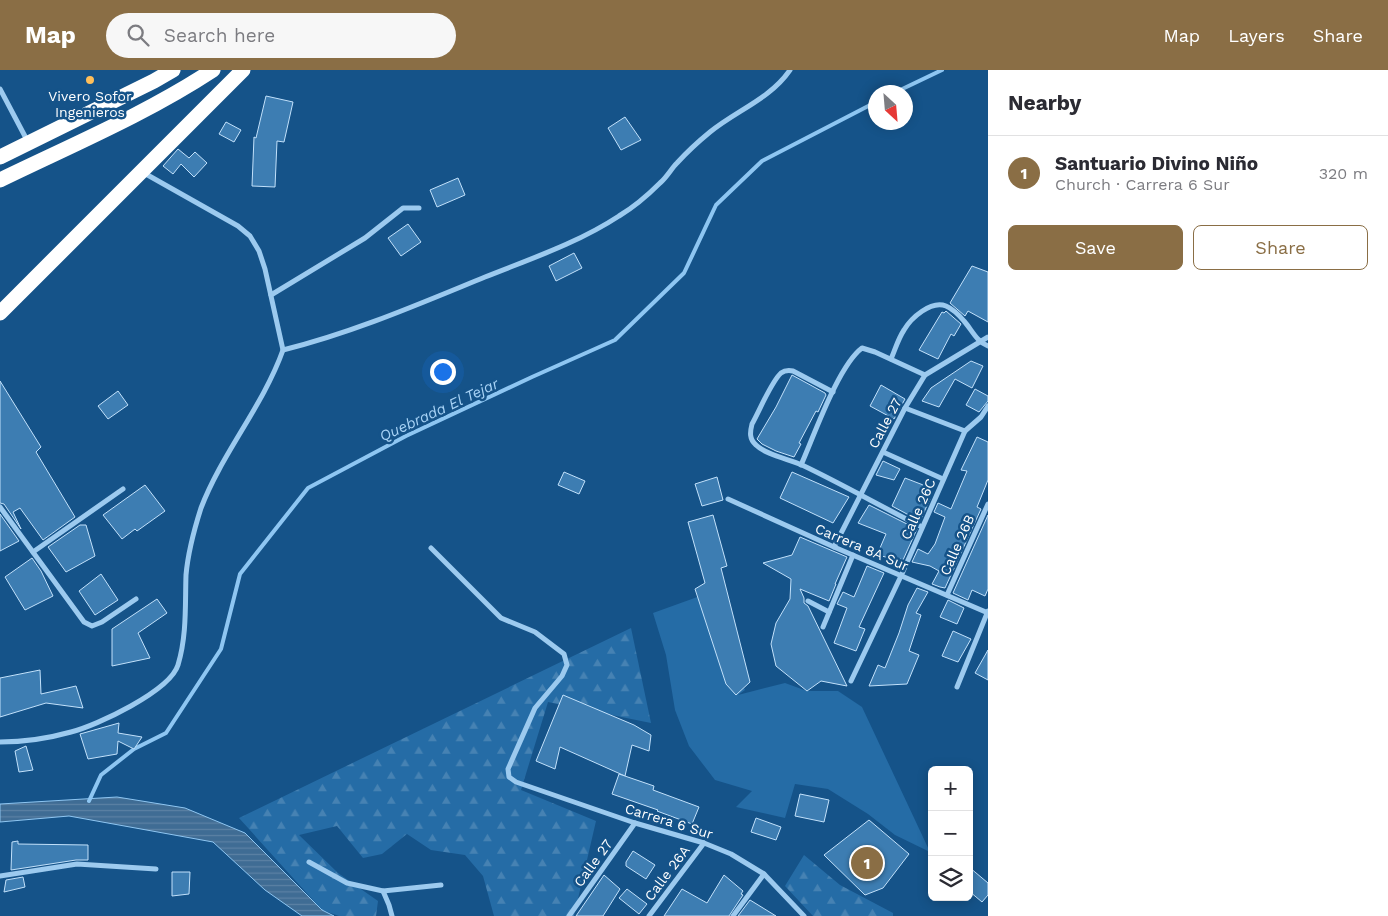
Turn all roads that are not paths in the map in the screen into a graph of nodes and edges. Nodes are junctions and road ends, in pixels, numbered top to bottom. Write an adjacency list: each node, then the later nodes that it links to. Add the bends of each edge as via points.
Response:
1 (173, 70): 6 (highway)
2 (213, 70): 9 (highway, via 140,112)
3 (243, 70): 8 (highway)
4 (790, 70): 16 (street, via 774,90 727,119 692,148 640,201 594,231 401,311)
5 (0, 89): 6 (street)
6 (29, 144): 7 (highway)
7 (0, 157)
8 (141, 172): 11 (street, via 238,226 250,236 259,250); 12 (highway)
9 (0, 180)
10 (419, 208): 11 (street, via 403,208 364,238)
11 (271, 295): 16 (street)
12 (0, 313)
13 (988, 338): 14 (street, Calle 27)
14 (980, 343): 15 (street); 17 (street, via 956,312 935,305 920,313 904,330); 18 (street, Calle 27)
15 (988, 346)
16 (283, 350): 45 (street, via 202,507 189,551 183,645 177,668 142,700 73,732 27,742)
17 (891, 359): 18 (street); 19 (street, via 862,348 850,360)
18 (925, 376): 21 (street, Calle 27)
19 (833, 392): 24 (street); 24 (street, via 787,370 776,380 752,424 750,431 756,446)
20 (988, 406): 22 (street, Calle 26C)
21 (905, 408): 22 (street); 23 (street, Calle 27)
22 (965, 431): 25 (street, Calle 26C)
23 (883, 452): 25 (street); 27 (street, Calle 27)
24 (801, 465): 27 (street)
25 (943, 479): 31 (street, Calle 26C)
26 (123, 489): 34 (street)
27 (861, 496): 31 (street); 32 (street, Calle 27)
28 (728, 500): 32 (street, Carrera 8A Sur)
29 (988, 504): 37 (street, Calle 26B)
30 (0, 507): 34 (street)
31 (922, 527): 36 (street, Calle 26C)
32 (834, 547): 35 (street, Carrera 8A Sur)
33 (432, 548): 46 (street, Carrera 6 Sur, via 501,618 535,632 564,654 567,665 562,676 535,708 508,769 509,777)
34 (33, 552): 38 (street, via 84,622 92,626)
35 (853, 555): 36 (street, Carrera 8A Sur); 40 (street)
36 (901, 576): 37 (street, Carrera 8A Sur); 43 (street, Calle 26C)
37 (947, 595): 41 (street, Carrera 8A Sur)
38 (136, 599)
39 (808, 601): 40 (street)
40 (829, 612): 42 (street)
41 (988, 612): 44 (street)
42 (823, 627)
43 (851, 681)
44 (957, 687)
45 (0, 742)
46 (635, 823): 47 (street, Carrera 6 Sur); 55 (street, Calle 27)
47 (704, 842): 50 (street, Carrera 6 Sur); 56 (street, Calle 26A)
48 (310, 862): 53 (street, via 347,883)
49 (156, 869): 51 (street, via 78,864)
50 (764, 874): 57 (street); 58 (street, Carrera 6 Sur)
51 (0, 876)
52 (441, 884): 53 (street)
53 (382, 890): 54 (street)
54 (392, 916)
55 (569, 916)
56 (649, 916)
57 (733, 916)
58 (804, 916)

